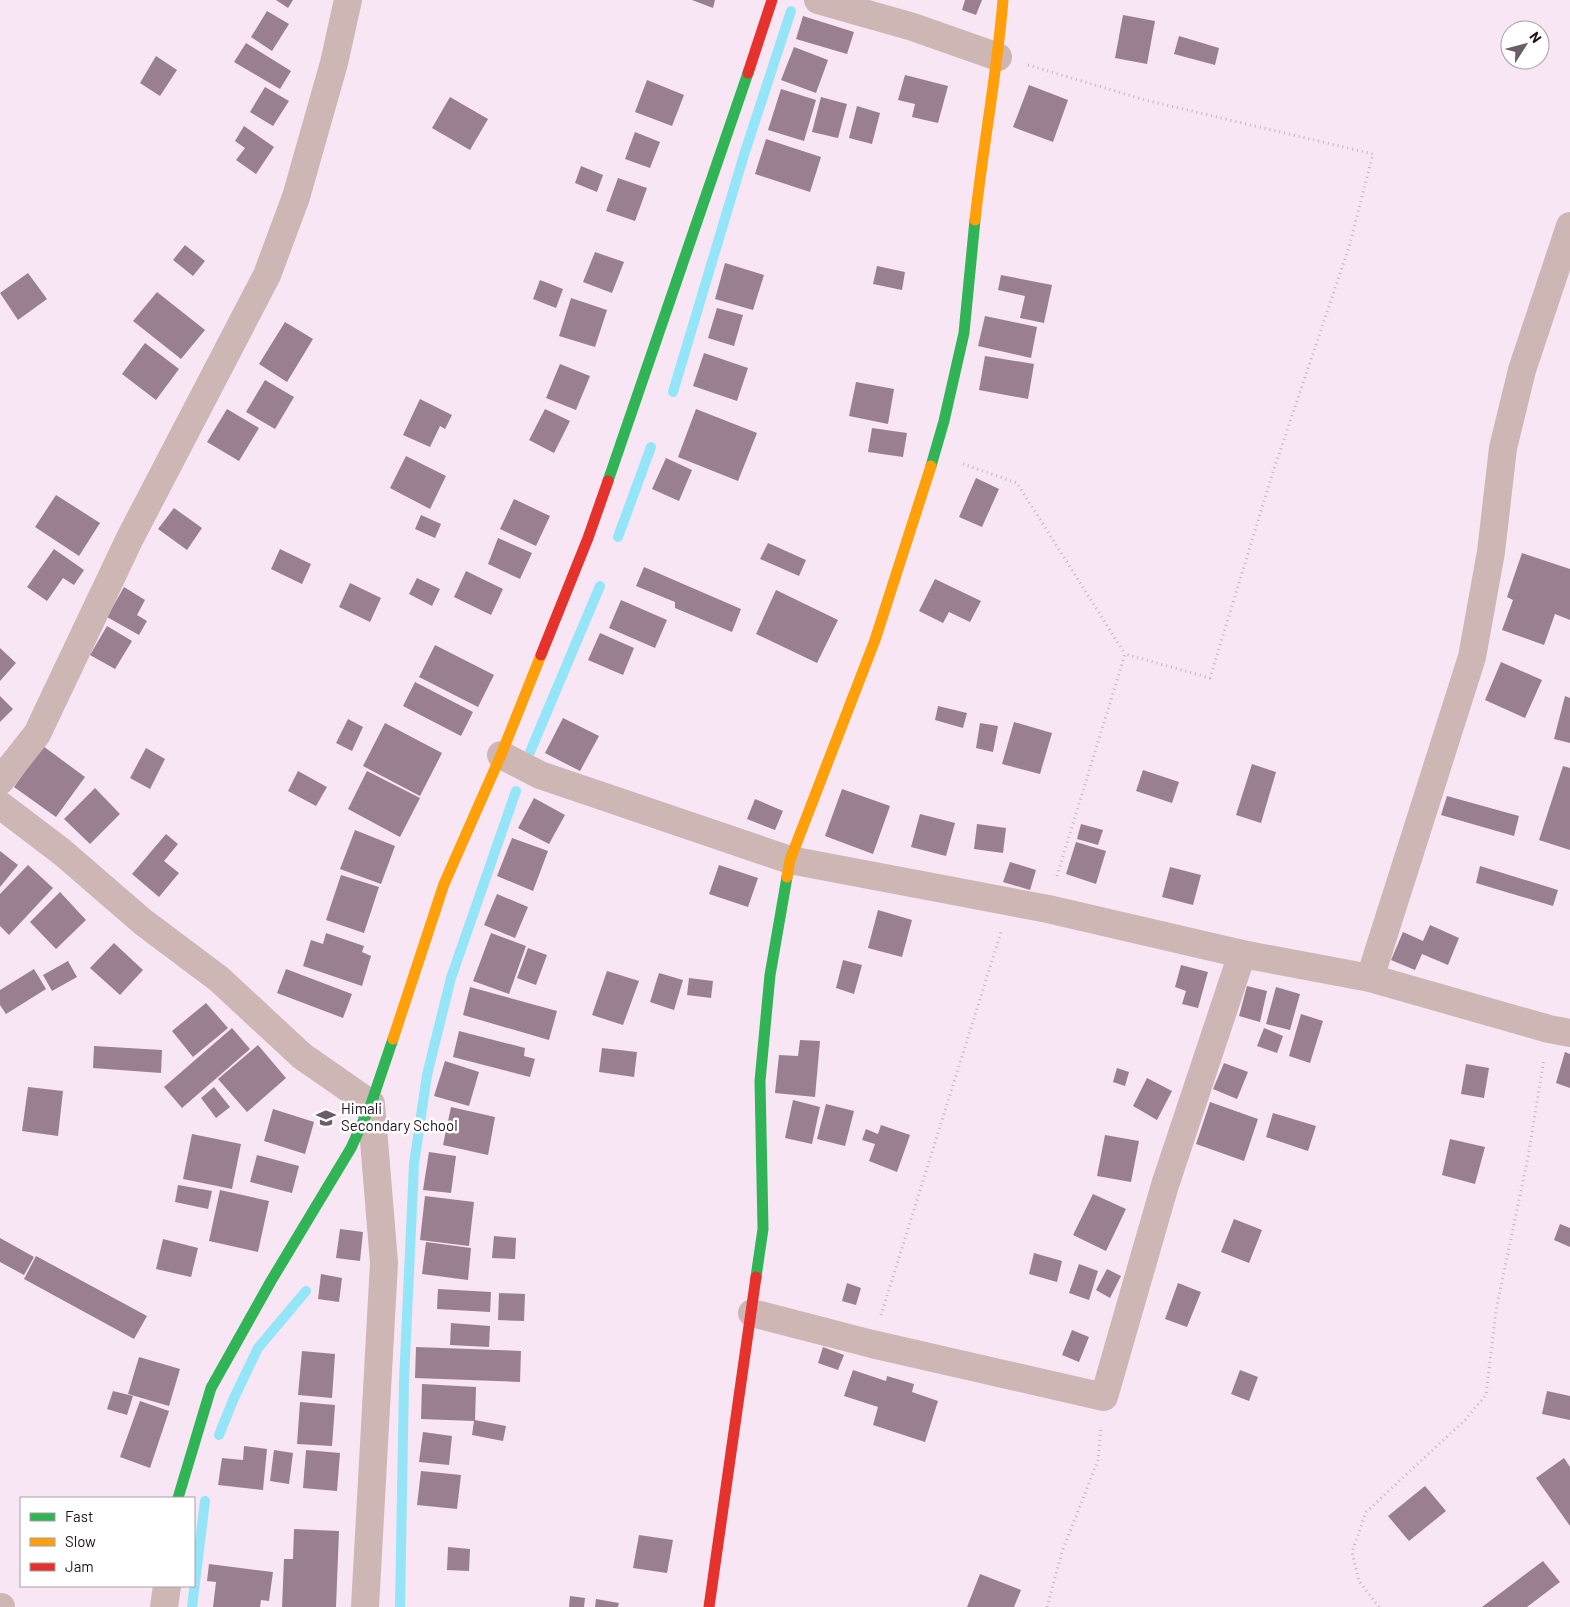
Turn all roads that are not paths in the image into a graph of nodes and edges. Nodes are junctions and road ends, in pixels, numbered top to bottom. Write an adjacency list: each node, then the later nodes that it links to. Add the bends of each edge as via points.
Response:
1 (348, 0): 8 (street, via 334,63 296,197 267,275 130,538 37,734)
2 (772, 0): 7 (street, via 588,538)
3 (818, 0): 5 (street, via 913,27)
4 (1003, 0): 5 (street)
5 (998, 57): 10 (street, via 980,173 964,333 934,454 875,640)
6 (1570, 226): 12 (street, via 1522,370 1503,448 1491,552 1472,657)
7 (501, 755): 10 (street, via 540,775); 14 (street, via 444,884)
8 (0, 781)
9 (0, 805): 14 (street, via 219,980 302,1056)
10 (790, 860): 11 (street, via 1048,909); 15 (street, via 770,975 760,1081 763,1229)
11 (1242, 954): 12 (street); 15 (street, via 1165,1185 1104,1397)
12 (1370, 978): 13 (street)
13 (1560, 1031)
14 (371, 1104): 16 (street, via 324,1197 271,1281 211,1388); 19 (street, via 384,1263)
15 (752, 1313): 20 (street)
16 (178, 1497)
17 (167, 1587): 18 (street)
18 (164, 1607)
19 (365, 1607)
20 (709, 1607)

